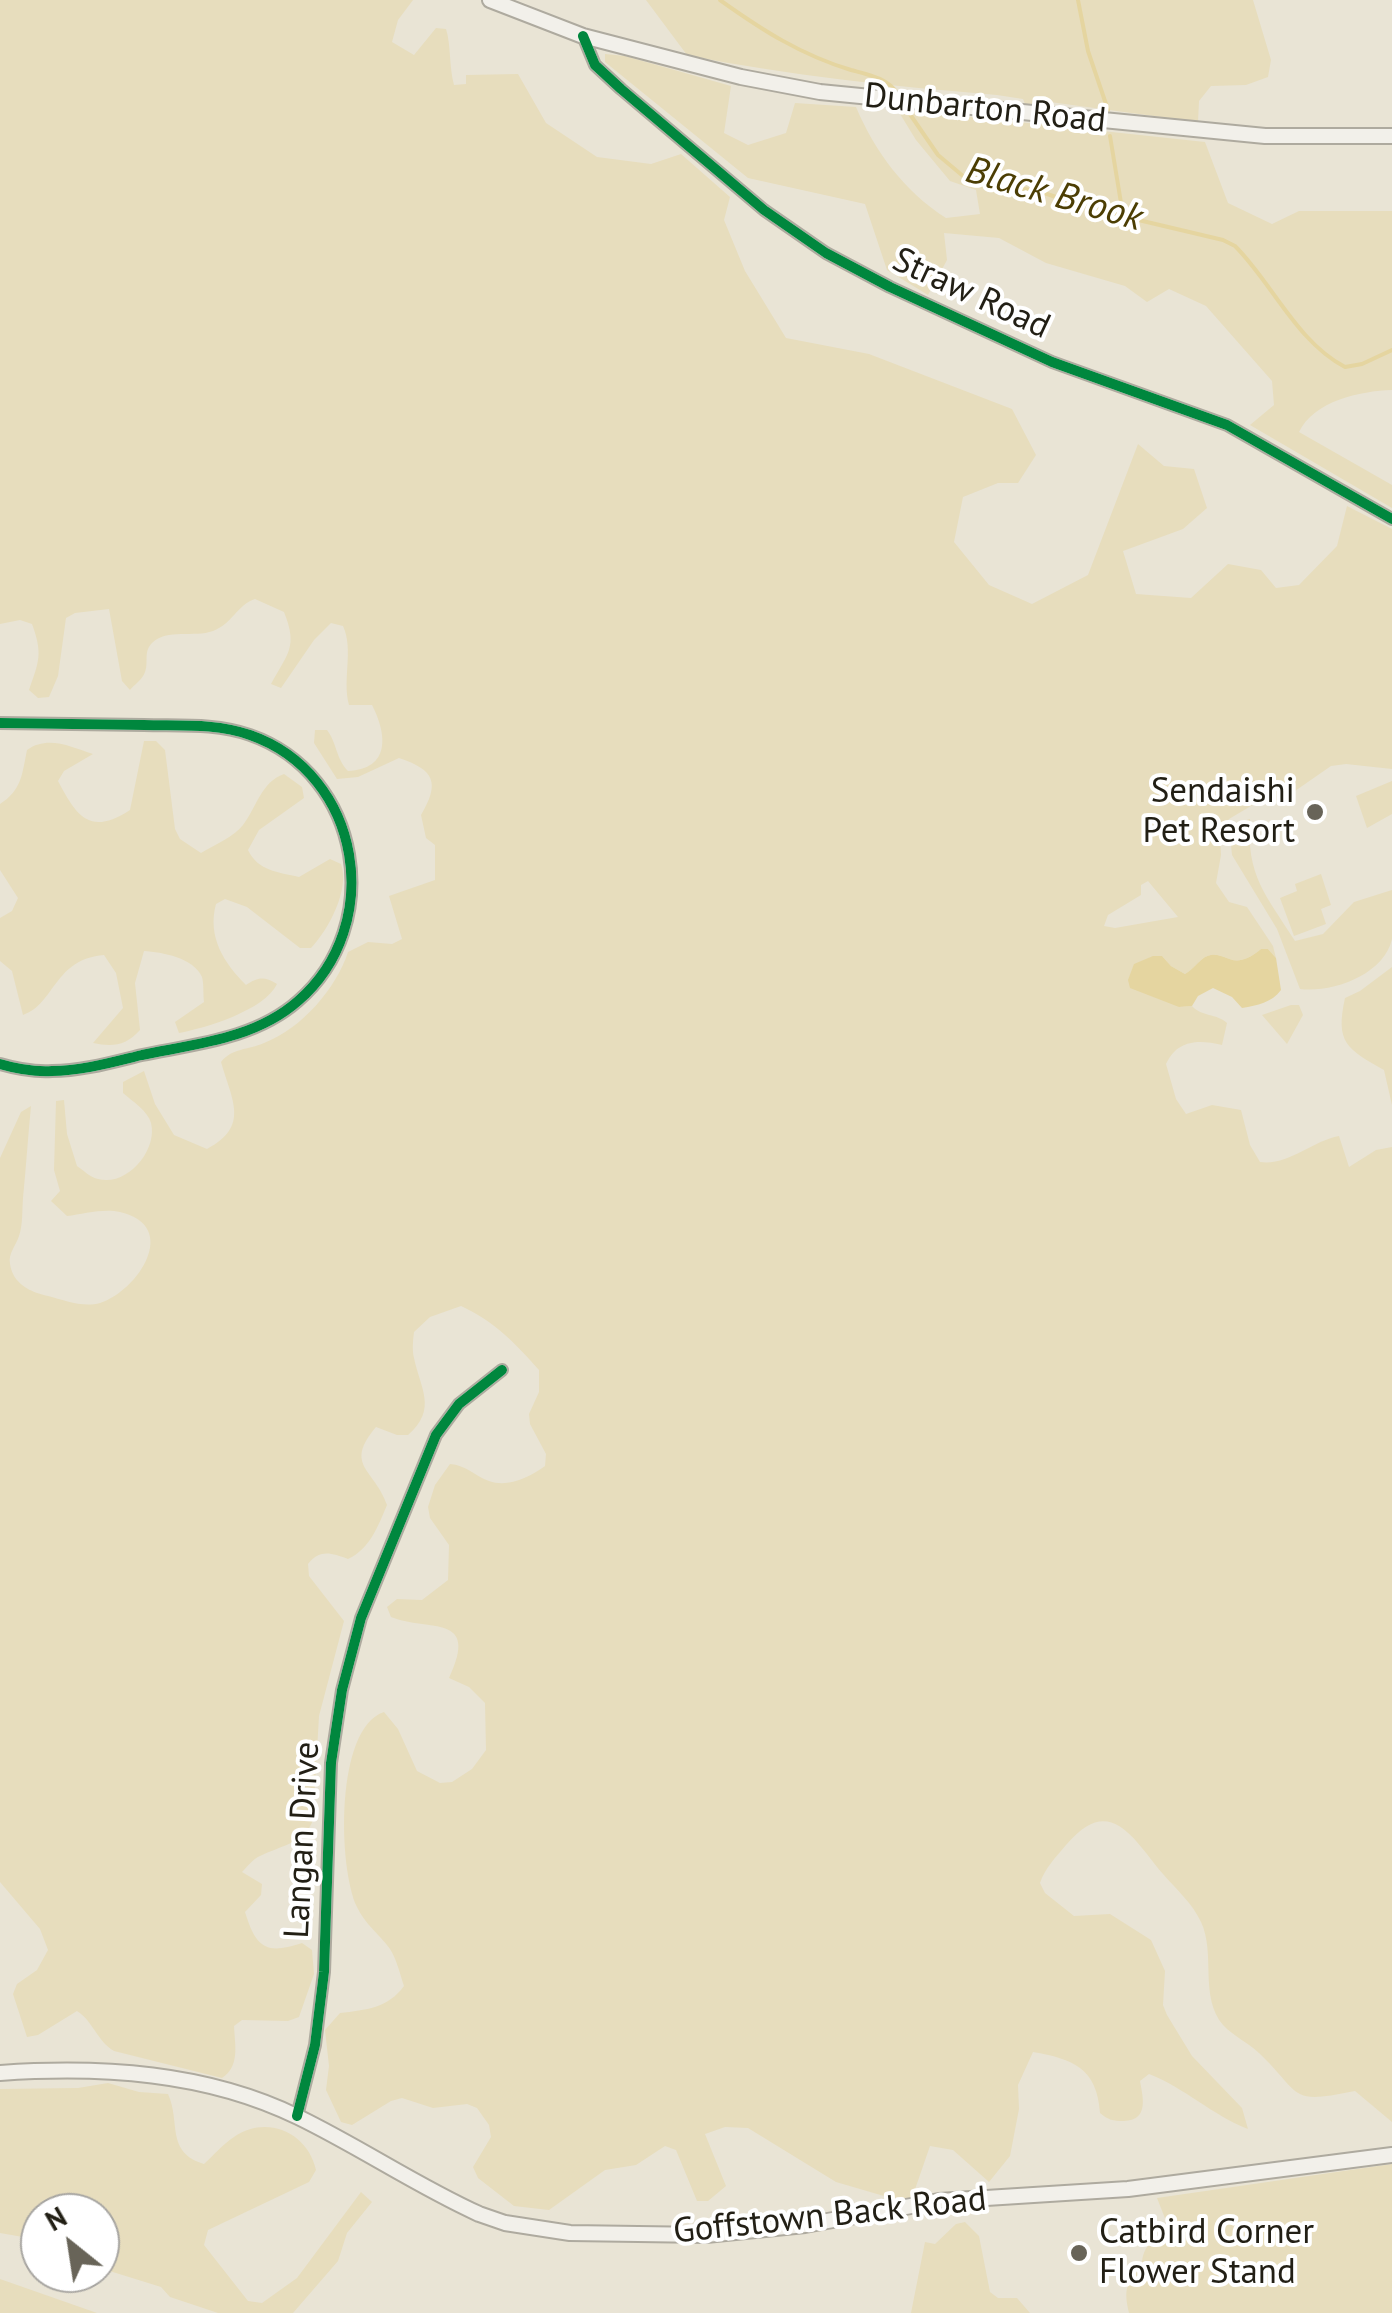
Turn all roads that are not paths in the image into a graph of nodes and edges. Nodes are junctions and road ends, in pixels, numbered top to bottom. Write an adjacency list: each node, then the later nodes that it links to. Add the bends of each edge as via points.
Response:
1 (490, 0): 2 (main road, Dunbarton Road)
2 (583, 36): 3 (main road, Dunbarton Road, via 780,85 914,104 1266,136); 4 (street, Straw Road, via 595,65 764,210 826,252 1052,362 1227,425)
3 (1392, 136)
4 (1392, 519)
5 (0, 723): 6 (street, via 211,726 262,740 294,760 329,799 345,834 352,886 347,924 325,971 268,1022 80,1069 40,1072)
6 (0, 1064)
7 (502, 1370): 9 (street, Langan Drive, via 459,1404 436,1436 360,1618 330,1762 324,1972 316,2045)
8 (0, 2073): 9 (main road, Goffstown Back Road, via 76,2070 174,2078)
9 (296, 2116): 10 (main road, Goffstown Back Road, via 479,2214 545,2230 630,2236 756,2231 939,2201 1128,2189)
10 (1392, 2155)

